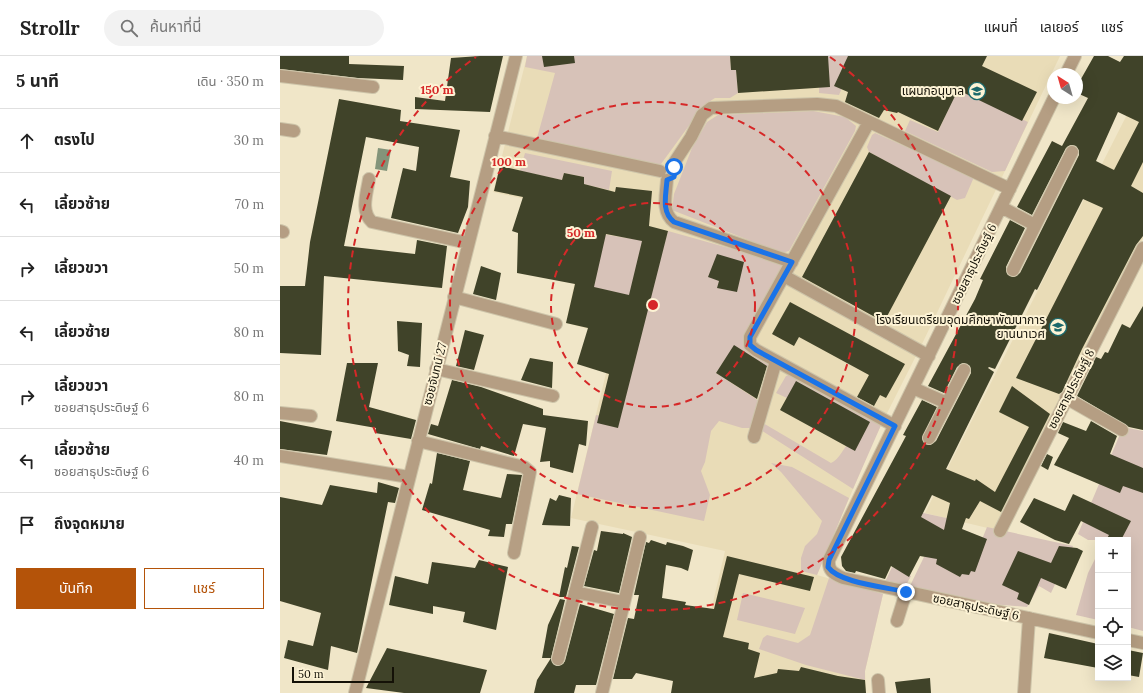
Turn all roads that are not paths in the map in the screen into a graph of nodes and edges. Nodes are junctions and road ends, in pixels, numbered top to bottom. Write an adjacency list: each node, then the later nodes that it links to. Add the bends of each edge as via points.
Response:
1 (516, 56): 10 (street, ซอยจันทน์ 27)
2 (1075, 56): 3 (street)
3 (1069, 68)
4 (280, 76): 5 (street)
5 (373, 87)
6 (1051, 104): 14 (street, ซอยสาธุประดิษฐ์ 6)
7 (869, 122): 12 (street, via 836,106 817,104 711,108 702,115 672,166 664,165); 14 (street); 19 (street)
8 (280, 129): 9 (street)
9 (294, 131)
10 (495, 136): 12 (street); 17 (street, ซอยจันทน์ 27)
11 (1072, 152): 16 (street)
12 (663, 175): 19 (street, via 665,209 667,216 674,222)
13 (369, 179): 17 (street, via 365,211 372,222)
14 (1010, 189): 15 (street, ซอยสาธุประดิษฐ์ 6)
15 (1001, 207): 16 (street); 24 (street, ซอยสาธุประดิษฐ์ 6)
16 (1035, 224): 20 (street)
17 (468, 243): 22 (street, ซอยจันทน์ 27)
18 (1143, 248): 30 (street, ซอยสาธุประดิษฐ์ 8)
19 (792, 262): 21 (street)
20 (1013, 270)
21 (784, 276): 24 (street); 25 (street, via 750,337 750,345)
22 (454, 297): 23 (street); 26 (street, ซอยจันทน์ 27)
23 (556, 324)
24 (929, 356): 28 (street, ซอยสาธุประดิษฐ์ 6)
25 (776, 361): 34 (street); 36 (street)
26 (436, 369): 29 (street); 38 (street, ซอยจันทน์ 27)
27 (964, 370): 31 (street)
28 (914, 388): 31 (street); 34 (street, ซอยสาธุประดิษฐ์ 6)
29 (552, 396)
30 (1066, 398): 35 (street); 42 (street, ซอยสาธุประดิษฐ์ 8)
31 (946, 403): 37 (street)
32 (280, 413): 33 (street)
33 (311, 416)
34 (895, 426): 46 (street, ซอยสาธุประดิษฐ์ 6, via 829,560 828,567 842,578)
35 (1122, 430)
36 (754, 437)
37 (929, 438)
38 (418, 441): 40 (street, ซอยจันทน์ 27); 44 (street, via 524,467 530,472)
39 (280, 456): 40 (street)
40 (409, 477): 55 (street, ซอยจันทน์ 27)
41 (592, 527): 45 (street)
42 (1000, 531)
43 (640, 537): 47 (street)
44 (514, 553)
45 (575, 592): 47 (street); 53 (street)
46 (906, 592): 48 (street, ซอยสาธุประดิษฐ์ 6); 49 (street)
47 (623, 602): 56 (street)
48 (1029, 618): 50 (street, ซอยสาธุประดิษฐ์ 6); 58 (street)
49 (897, 621)
50 (1095, 632)
51 (1131, 641): 52 (street)
52 (1143, 643)
53 (558, 659)
54 (878, 680): 57 (street)
55 (355, 693)
56 (602, 693)
57 (879, 693)
58 (1024, 693)

